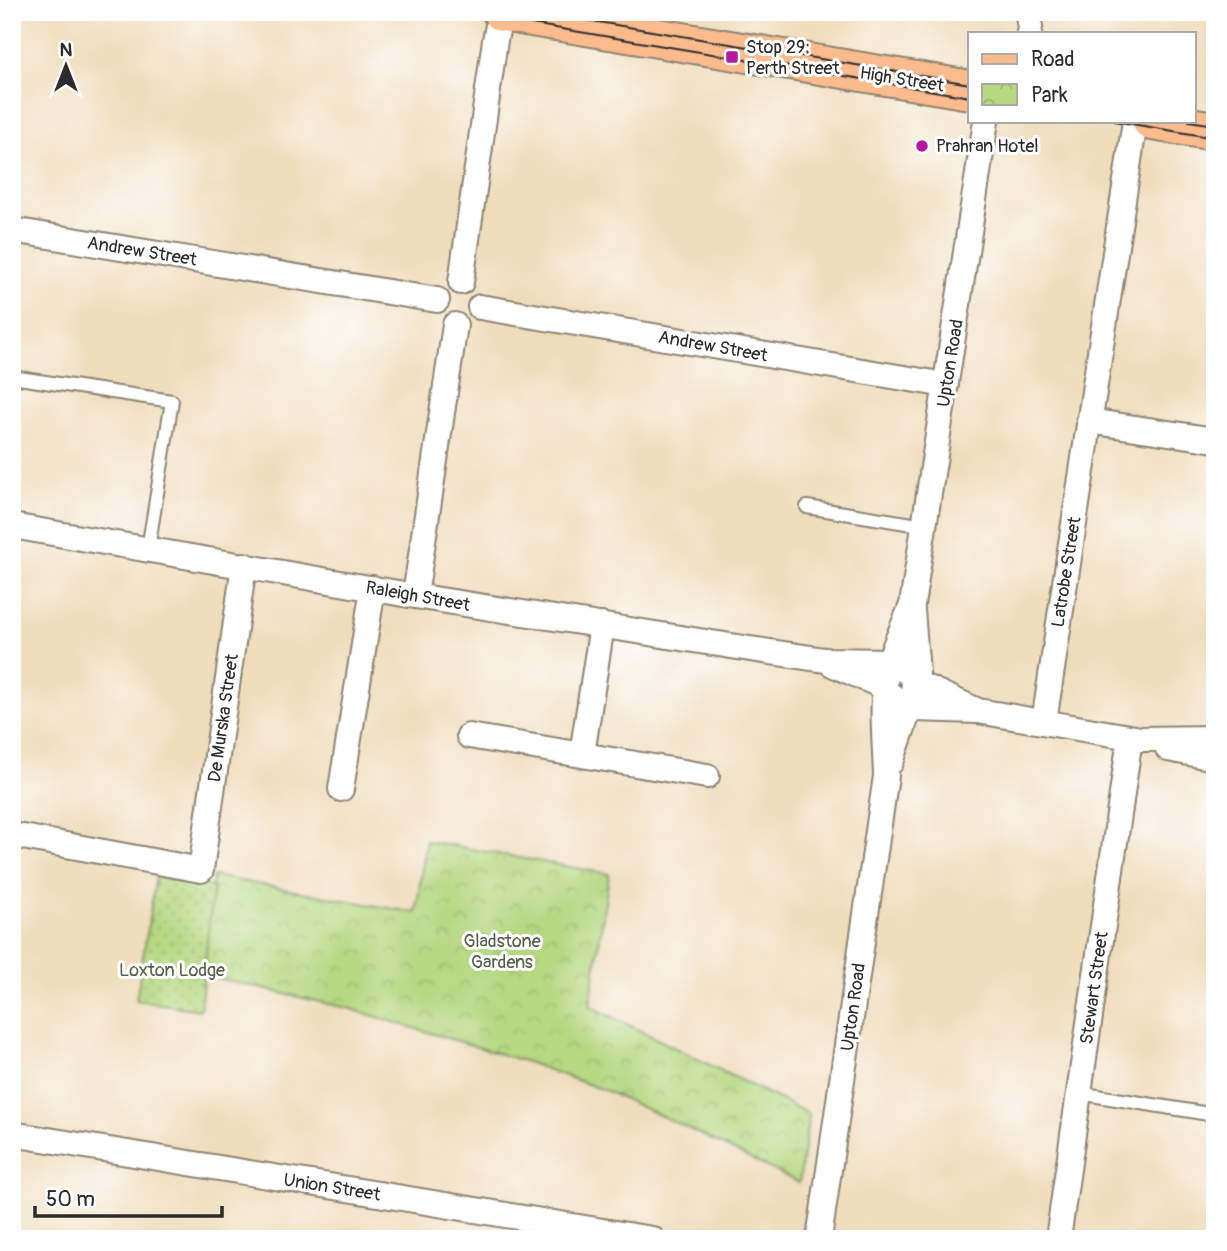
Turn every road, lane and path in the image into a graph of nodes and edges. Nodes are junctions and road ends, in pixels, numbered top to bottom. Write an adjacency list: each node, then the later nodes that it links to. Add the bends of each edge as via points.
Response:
1 (502, 12): 4 (main road, High Street); 10 (street)
2 (1027, 12): 3 (street)
3 (1029, 32)
4 (968, 90)
5 (986, 122): 15 (street, Upton Road)
6 (1135, 122): 16 (street, Latrobe Street)
7 (1158, 122): 8 (main road)
8 (1215, 131)
9 (12, 230): 11 (street, Andrew Street)
10 (461, 282): 11 (street, via 445,286); 12 (street, via 478,293)
11 (437, 300): 13 (street, via 439,313)
12 (480, 307): 13 (street, via 468,323); 15 (street, Andrew Street)
13 (455, 324): 24 (street)
14 (12, 377): 21 (lane, via 172,401)
15 (946, 385): 20 (street, Upton Road)
16 (1089, 421): 17 (street); 33 (street, Latrobe Street)
17 (1215, 440)
18 (807, 507): 20 (lane)
19 (12, 526): 21 (street, Raleigh Street)
20 (925, 526): 25 (street, Upton Road)
21 (148, 549): 22 (street, Raleigh Street)
22 (244, 565): 23 (street, Raleigh Street); 42 (street, De Murska Street, via 201,870)
23 (373, 588): 24 (street, Raleigh Street); 41 (street)
24 (415, 596): 26 (street, Raleigh Street)
25 (912, 605): 28 (street, Upton Road); 29 (street, Upton Road)
26 (602, 625): 27 (street, Raleigh Street); 37 (street)
27 (825, 660): 28 (street, Raleigh Street); 30 (street, Raleigh Street)
28 (890, 661): 29 (street); 30 (street, Upton Road)
29 (916, 681): 31 (street, Upton Road); 32 (street)
30 (885, 690): 31 (street, Raleigh Street); 40 (street, Upton Road)
31 (910, 708): 32 (street); 40 (street, Upton Road)
32 (978, 711): 33 (street)
33 (1044, 722): 36 (street)
34 (469, 736): 37 (street)
35 (1215, 738): 36 (street)
36 (1135, 739): 38 (street); 43 (street, Stewart Street)
37 (582, 754): 39 (street)
38 (1215, 758)
39 (707, 776)
40 (886, 776): 47 (street, Upton Road)
41 (341, 789)
42 (12, 835)
43 (1079, 1093): 44 (lane); 48 (street, Stewart Street)
44 (1215, 1115)
45 (12, 1134): 46 (street, Union Street)
46 (652, 1239)
47 (819, 1239)
48 (1058, 1239)

